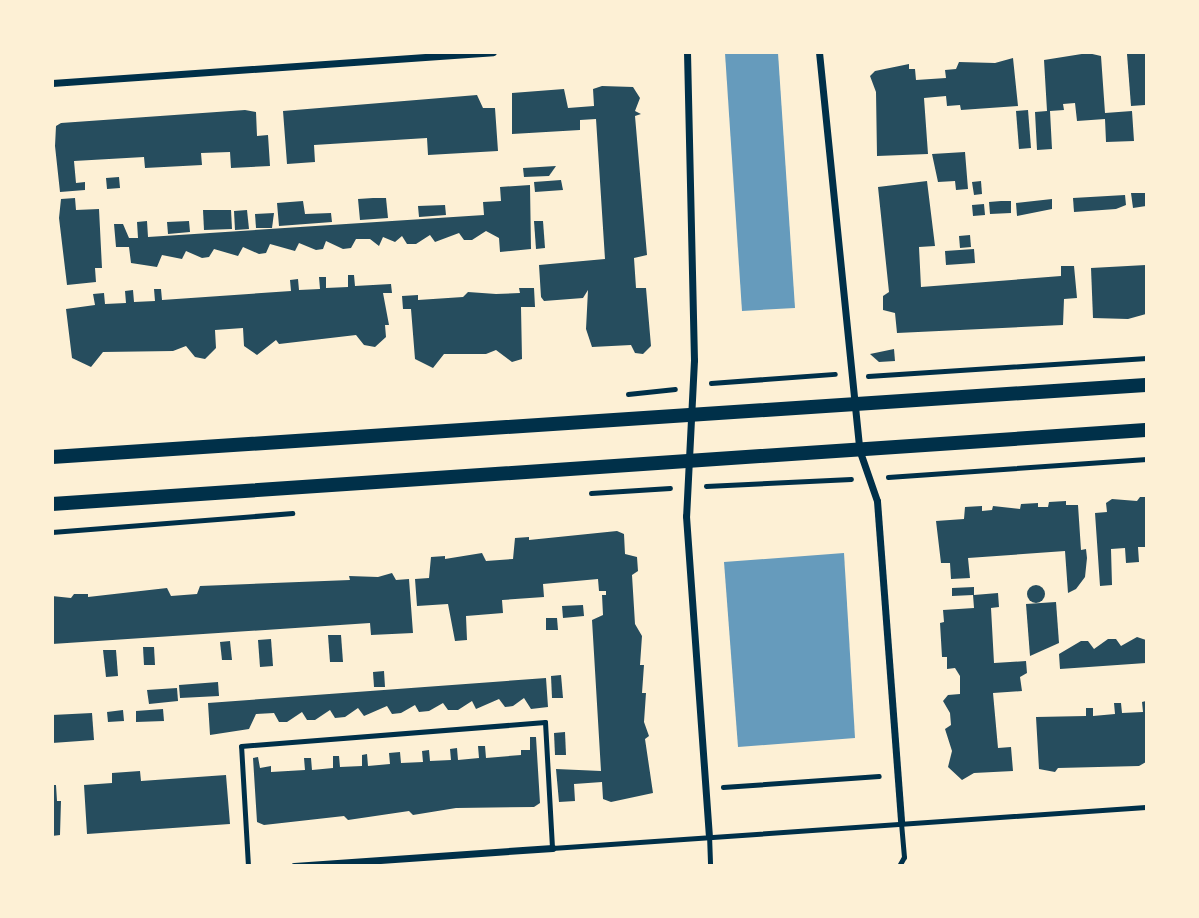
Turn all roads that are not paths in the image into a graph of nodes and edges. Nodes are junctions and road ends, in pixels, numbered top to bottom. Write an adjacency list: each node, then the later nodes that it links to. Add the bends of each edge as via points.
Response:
1 (493, 52): 4 (street)
2 (687, 52): 7 (street)
3 (819, 52): 6 (street)
4 (52, 83)
5 (1146, 385): 6 (main road)
6 (855, 404): 7 (main road); 9 (street)
7 (691, 415): 10 (main road); 11 (street)
8 (1146, 430): 9 (main road)
9 (859, 449): 11 (main road); 14 (street, via 872,478)
10 (52, 457)
11 (687, 462): 12 (main road); 15 (street)
12 (52, 504)
13 (1146, 807): 14 (lane)
14 (901, 822): 15 (lane); 21 (lane, via 904,857)
15 (709, 834): 16 (lane); 20 (lane)
16 (552, 848): 17 (street); 18 (lane, via 545,722 241,746)
17 (409, 862): 19 (street)
18 (248, 866)
19 (294, 866)
20 (710, 866)
21 (899, 866)

